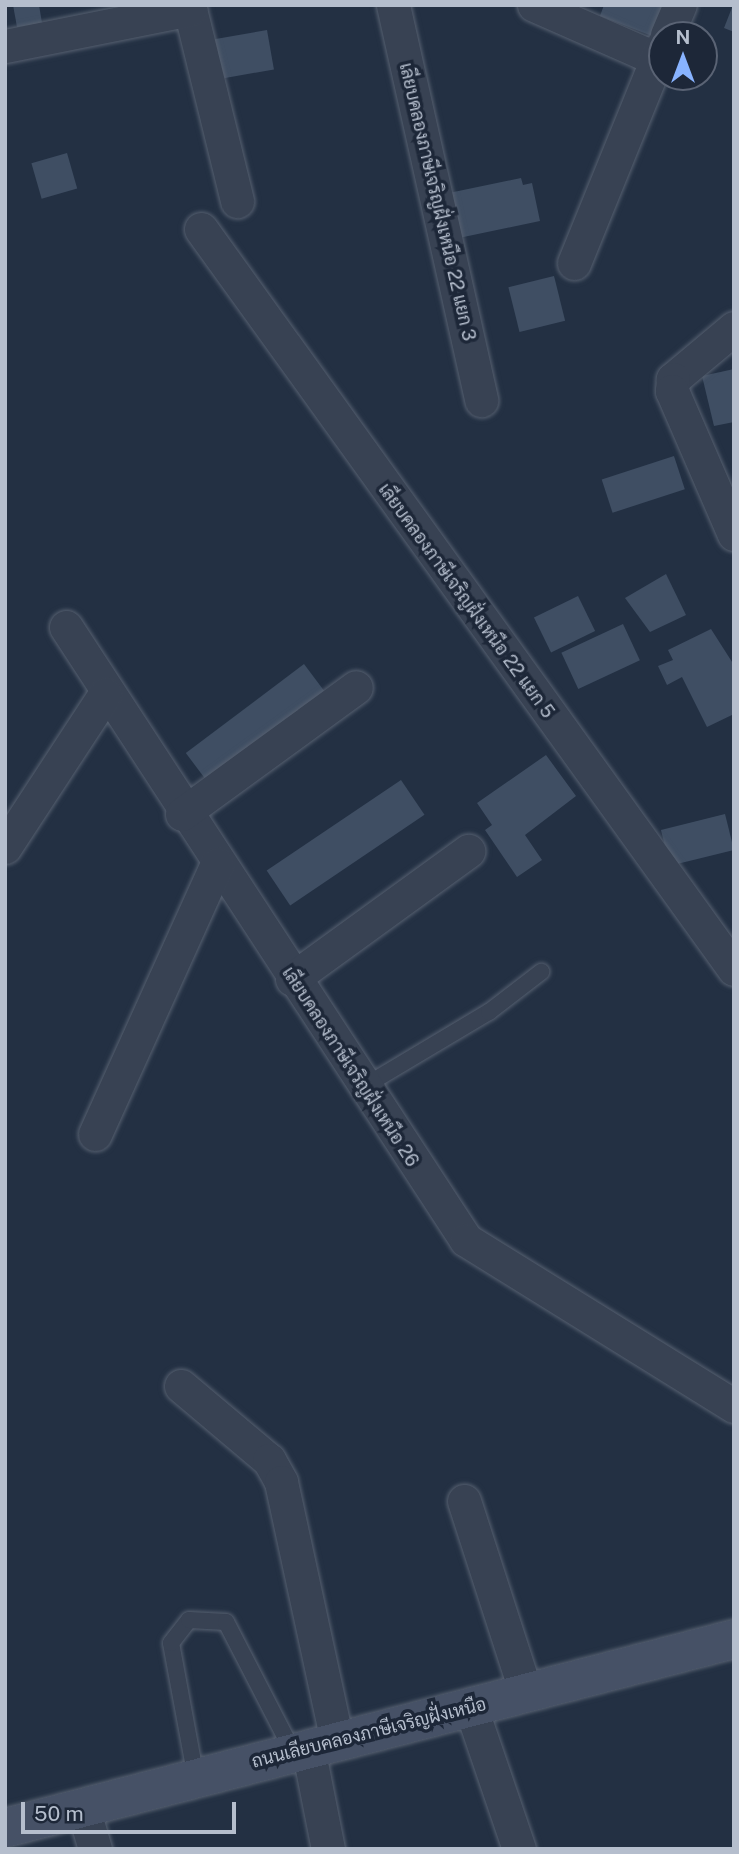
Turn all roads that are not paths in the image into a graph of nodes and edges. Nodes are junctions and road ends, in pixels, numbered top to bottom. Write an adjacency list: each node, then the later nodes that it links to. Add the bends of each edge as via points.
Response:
1 (393, 5): 11 (street, เลียบคลองภาษีเจริญฝั่งเหนือ 22 แยก 3)
2 (534, 5): 4 (street)
3 (189, 7): 5 (street); 7 (street)
4 (648, 42)
5 (5, 46)
6 (648, 81): 9 (street)
7 (237, 201)
8 (201, 229): 20 (street, เลียบคลองภาษีเจริญฝั่งเหนือ 22 แยก 5)
9 (574, 263)
10 (734, 328): 12 (street, via 673,379 672,391)
11 (481, 400)
12 (734, 534)
13 (65, 627): 15 (street, เลียบคลองภาษีเจริญฝั่งเหนือ 26)
14 (356, 687): 16 (street)
15 (105, 694): 16 (street, เลียบคลองภาษีเจริญฝั่งเหนือ 26); 17 (street)
16 (182, 814): 19 (street, เลียบคลองภาษีเจริญฝั่งเหนือ 26)
17 (5, 847)
18 (468, 851): 22 (street)
19 (217, 864): 22 (street, เลียบคลองภาษีเจริญฝั่งเหนือ 26); 24 (street)
20 (734, 969)
21 (541, 972): 23 (lane, via 489,1012)
22 (292, 979): 23 (street, เลียบคลองภาษีเจริญฝั่งเหนือ 26)
23 (361, 1088): 26 (street, เลียบคลองภาษีเจริญฝั่งเหนือ 26, via 475,1249)
24 (95, 1134)
25 (181, 1385): 31 (street, via 269,1460 281,1482)
26 (734, 1406)
27 (464, 1501): 29 (street)
28 (734, 1639): 29 (main road, ถนนเลียบคลองภาษีเจริญฝั่งเหนือ)
29 (526, 1693): 30 (main road, ถนนเลียบคลองภาษีเจริญฝั่งเหนือ)
30 (471, 1708): 31 (main road, ถนนเลียบคลองภาษีเจริญฝั่งเหนือ); 37 (street)
31 (312, 1747): 32 (main road, ถนนเลียบคลองภาษีเจริญฝั่งเหนือ); 32 (lane, via 226,1622 189,1620 171,1643); 36 (street)
32 (196, 1778): 33 (main road, ถนนเลียบคลองภาษีเจริญฝั่งเหนือ)
33 (83, 1808): 34 (main road, ถนนเลียบคลองภาษีเจริญฝั่งเหนือ); 35 (street)
34 (5, 1828)
35 (95, 1849)
36 (328, 1849)
37 (519, 1849)

